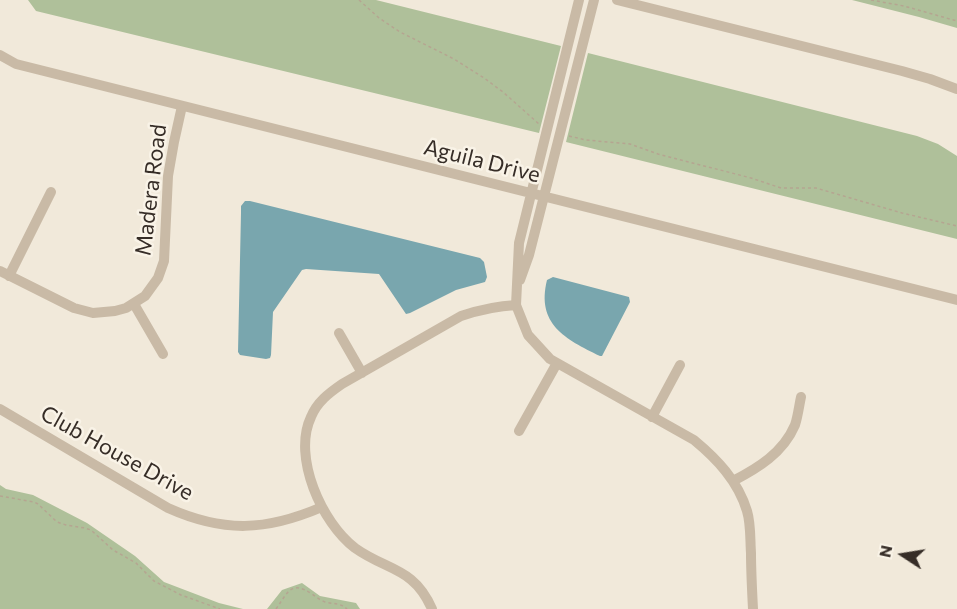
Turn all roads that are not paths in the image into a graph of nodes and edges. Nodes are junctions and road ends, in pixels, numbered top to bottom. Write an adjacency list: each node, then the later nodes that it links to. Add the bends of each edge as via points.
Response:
1 (579, 0): 8 (street)
2 (594, 0): 9 (street)
3 (616, 0): 5 (street, via 903,71)
4 (1, 58): 6 (street, Aguila Drive)
5 (957, 89)
6 (182, 106): 8 (street, Aguila Drive); 13 (street, Madera Road, via 168,176 164,261 155,284)
7 (51, 192): 10 (street)
8 (532, 194): 9 (street, Aguila Drive); 11 (street, via 518,251)
9 (544, 196): 11 (street); 12 (street, Aguila Drive)
10 (5, 273): 13 (street, Madera Road, via 82,310 104,313)
11 (516, 289): 14 (street)
12 (957, 300)
13 (134, 304): 16 (street)
14 (516, 305): 17 (street, via 528,335); 19 (street, via 461,316)
15 (339, 333): 19 (street)
16 (163, 354)
17 (557, 363): 22 (street); 23 (street)
18 (680, 365): 22 (street)
19 (362, 373): 25 (street, via 329,393 310,417 304,447)
20 (801, 397): 24 (street, via 795,424 781,447 756,469)
21 (0, 410): 25 (street, Club House Drive, via 189,517 211,523 257,526)
22 (652, 417): 24 (street, via 694,440)
23 (519, 431)
24 (733, 481): 27 (street, via 750,528)
25 (322, 507): 26 (street, via 342,536 356,548 418,585)
26 (432, 609)
27 (753, 609)

